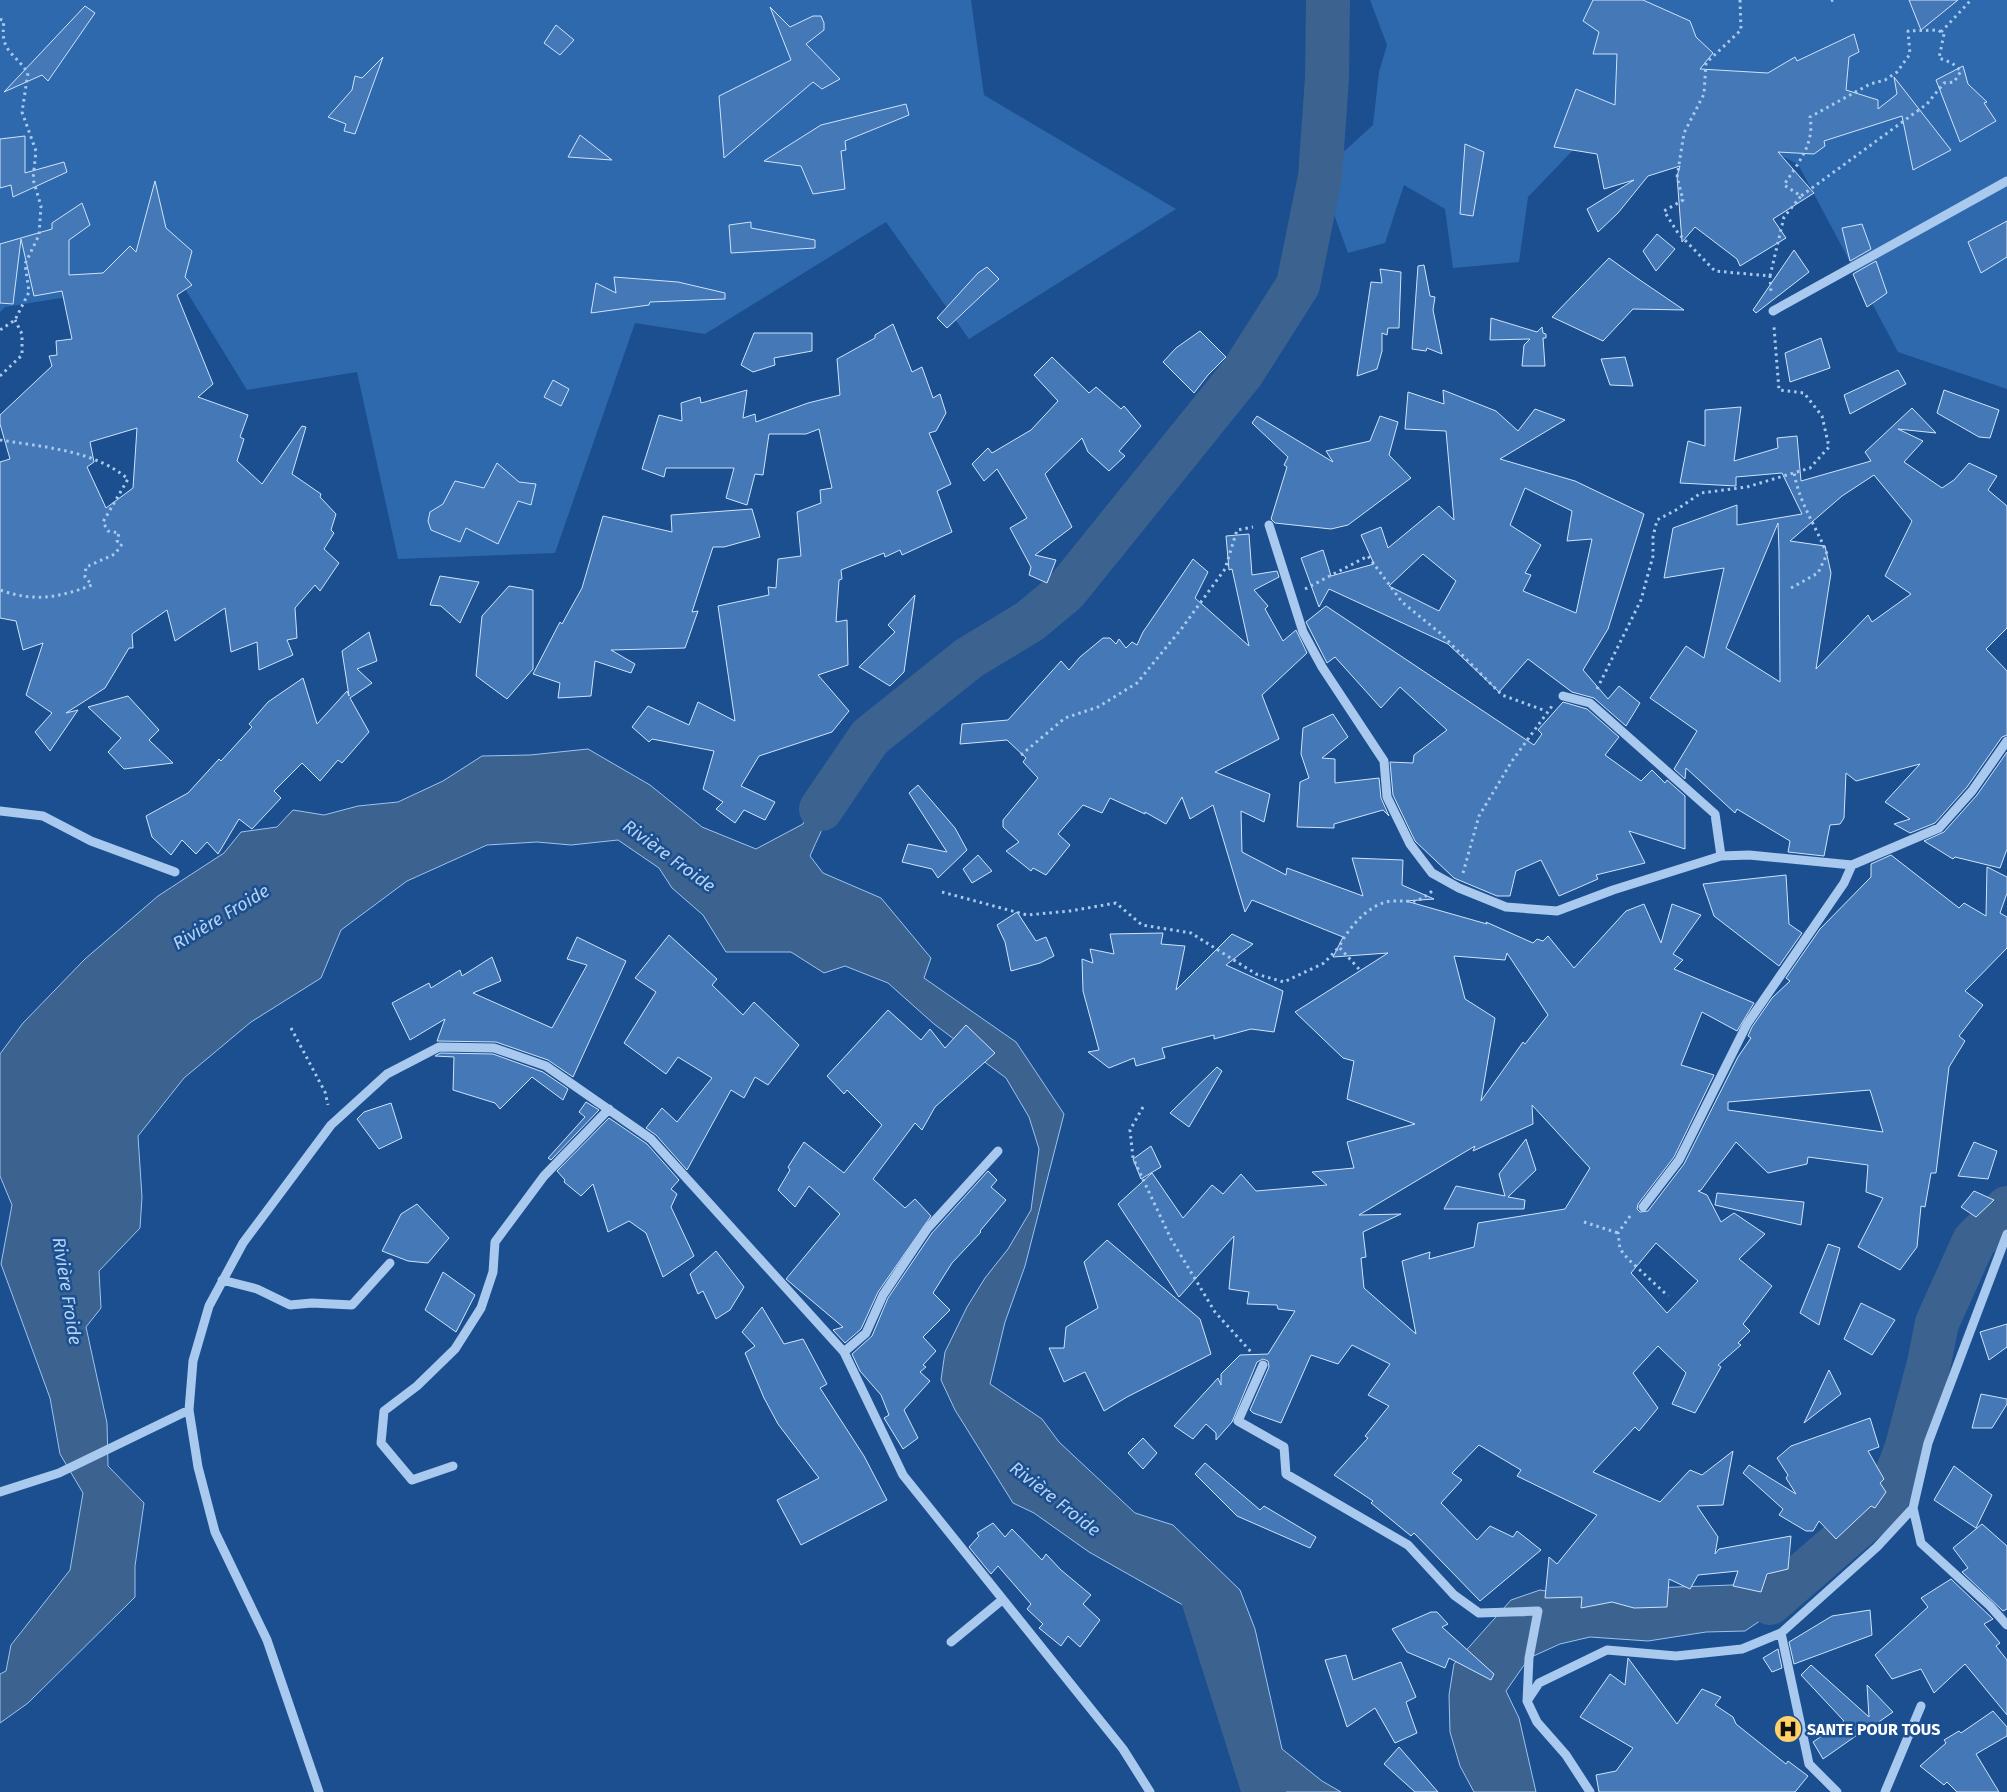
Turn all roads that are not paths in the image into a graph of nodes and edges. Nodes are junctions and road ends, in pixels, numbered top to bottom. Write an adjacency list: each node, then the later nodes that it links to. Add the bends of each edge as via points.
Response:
1 (2007, 181): 2 (street)
2 (1773, 312)
3 (1269, 525): 7 (street, via 1303,632 1322,667 1384,761 1387,797 1410,844 1432,872 1459,888 1506,907 1557,911)
4 (1563, 696): 7 (street, via 1590,703 1715,814)
5 (2007, 741): 8 (street, via 1972,791 1939,828)
6 (0, 811): 9 (street, via 43,816 91,841)
7 (1721, 856): 8 (street, via 1749,854)
8 (1852, 866): 12 (street, via 1844,883 1747,1024 1679,1160)
9 (175, 872)
10 (609, 1109): 15 (street, via 546,1066 494,1048 438,1047 387,1074 331,1125 242,1243); 16 (street, via 651,1138); 19 (street, via 544,1176 495,1242 493,1272 481,1308 455,1348 418,1386 384,1411 381,1443 412,1480)
11 (998, 1150): 16 (street, via 927,1229 883,1295 866,1332)
12 (1643, 1207)
13 (2007, 1234): 21 (street, via 1928,1443)
14 (390, 1262): 15 (street, via 352,1305 290,1306 257,1290)
15 (222, 1280): 18 (street, via 208,1306 193,1361)
16 (844, 1352): 22 (street, via 903,1475)
17 (1263, 1365): 26 (street, via 1238,1421 1284,1447 1286,1474 1408,1545 1454,1595 1479,1613 1538,1612 1529,1658)
18 (189, 1410): 20 (street, via 59,1473); 28 (street, via 198,1467 215,1532 267,1640)
19 (453, 1466)
20 (0, 1492)
21 (1913, 1508): 23 (street, via 1921,1543); 24 (street, via 1877,1547)
22 (1002, 1600): 25 (street); 29 (street, via 1123,1749)
23 (2007, 1625)
24 (1781, 1633): 26 (street, via 1742,1650 1676,1656 1607,1650 1539,1683); 31 (street, via 1809,1764)
25 (951, 1642)
26 (1527, 1701): 30 (street, via 1537,1722 1566,1755)
27 (1921, 1706): 32 (street)
28 (319, 1792)
29 (1150, 1792)
30 (1590, 1792)
31 (1837, 1792)
32 (1885, 1792)

